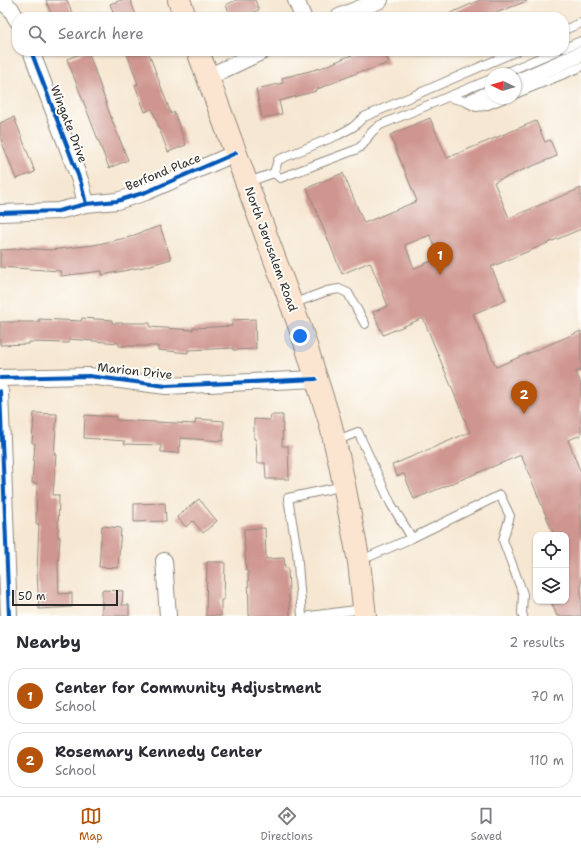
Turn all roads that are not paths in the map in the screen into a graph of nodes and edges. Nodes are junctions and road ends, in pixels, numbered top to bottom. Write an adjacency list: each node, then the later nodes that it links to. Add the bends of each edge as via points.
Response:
1 (0, 0): 5 (street)
2 (178, 0): 6 (main road)
3 (296, 0): 7 (street)
4 (380, 0): 8 (street)
5 (13, 12)
6 (183, 12)
7 (301, 12)
8 (351, 12)
9 (581, 23): 10 (lane)
10 (569, 28)
11 (581, 41): 12 (lane)
12 (569, 46)
13 (581, 50): 14 (lane)
14 (569, 55)
15 (33, 56): 37 (street, Wingate Drive, via 81,183)
16 (200, 56): 25 (main road, North Jerusalem Road)
17 (252, 56): 25 (street)
18 (505, 56): 35 (lane, via 364,117 353,128 278,160)
19 (544, 56): 23 (lane)
20 (567, 56): 24 (lane)
21 (581, 58): 27 (lane)
22 (581, 67): 29 (lane)
23 (516, 68)
24 (521, 76)
25 (208, 77): 34 (main road, North Jerusalem Road)
26 (485, 82): 30 (lane)
27 (521, 83)
28 (485, 92): 32 (lane)
29 (521, 92)
30 (448, 97): 32 (lane); 35 (lane, via 380,125 364,144 355,150 280,178)
31 (485, 98): 32 (lane)
32 (468, 102): 33 (lane, via 476,107)
33 (490, 104)
34 (236, 153): 36 (main road, North Jerusalem Road); 37 (street, Berfond Place, via 146,192 117,201)
35 (274, 173): 36 (lane)
36 (247, 183): 39 (main road, North Jerusalem Road)
37 (86, 204): 38 (street, Berfond Place, via 58,211)
38 (0, 213)
39 (292, 304): 40 (lane, via 339,289 348,293); 42 (main road, North Jerusalem Road)
40 (365, 324)
41 (0, 378): 42 (street, Marion Drive, via 89,376 166,386)
42 (316, 379): 44 (main road, North Jerusalem Road)
43 (0, 391): 46 (street)
44 (334, 441): 45 (main road, North Jerusalem Road); 47 (lane, via 358,432 391,504)
45 (344, 486): 49 (main road, North Jerusalem Road); 54 (lane, via 288,498 297,551)
46 (2, 535): 52 (street)
47 (412, 538): 49 (lane); 51 (lane, via 500,495 510,516 503,540 523,594)
48 (164, 561): 53 (street)
49 (359, 562): 50 (main road, North Jerusalem Road)
50 (365, 612): 55 (lane)
51 (523, 614)
52 (9, 616)
53 (168, 616)
54 (302, 616)
55 (310, 616)

